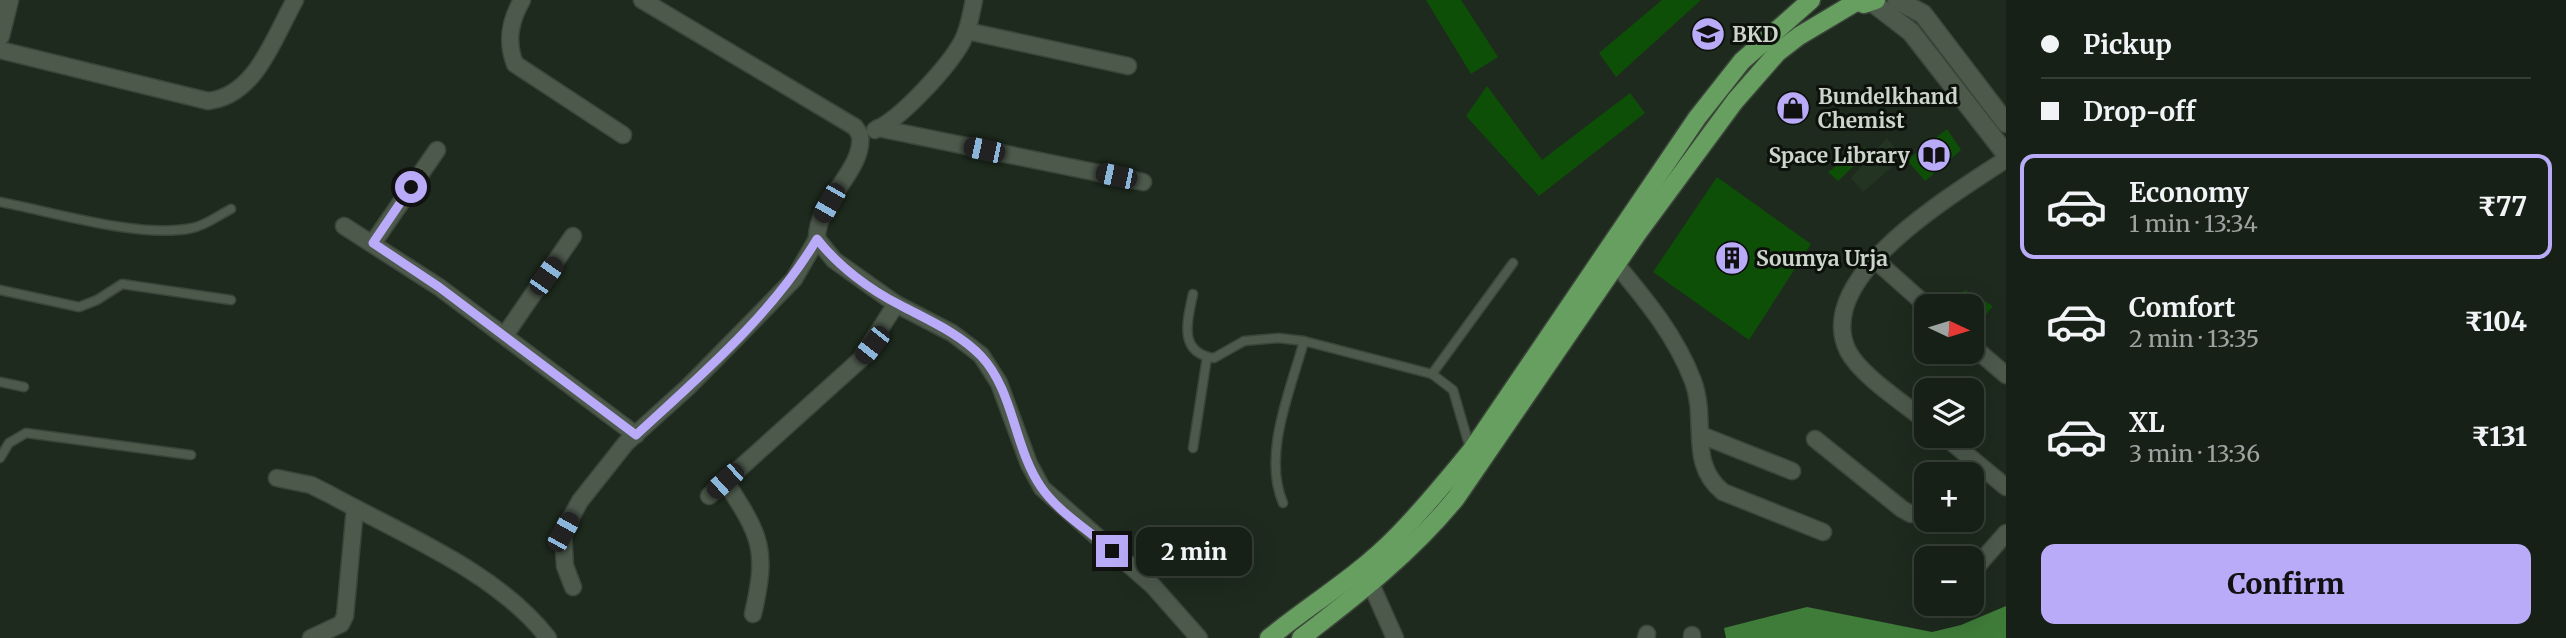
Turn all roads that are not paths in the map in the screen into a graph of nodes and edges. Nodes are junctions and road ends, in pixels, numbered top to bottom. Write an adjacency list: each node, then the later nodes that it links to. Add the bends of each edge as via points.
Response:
1 (9, 0): 10 (street)
2 (295, 0): 11 (street, via 250,79 223,99 208,101)
3 (522, 0): 15 (street, via 510,29 509,48 516,64)
4 (642, 0): 16 (street, via 846,120)
5 (974, 0): 9 (street)
6 (1811, 0): 48 (main road, via 1742,61 1697,118)
7 (1897, 0): 13 (street, via 1923,14)
8 (1864, 1): 18 (street, via 1911,32); 28 (main road, via 1799,36 1761,68)
9 (967, 31): 12 (street); 14 (street, via 952,57 900,113)
10 (0, 36)
11 (0, 50)
12 (1128, 66)
13 (2006, 123)
14 (878, 128): 16 (street); 19 (street)
15 (622, 135)
16 (860, 135): 24 (street, via 859,153 821,217)
17 (437, 150): 25 (street)
18 (2006, 157): 26 (street, via 1917,221)
19 (1143, 182)
20 (0, 202): 21 (lane, via 167,231 194,228)
21 (231, 209)
22 (344, 226): 25 (street)
23 (573, 236): 34 (street)
24 (817, 239): 33 (street, via 834,260); 43 (street, via 793,279)
25 (373, 243): 34 (street)
26 (1874, 260): 31 (street); 42 (street, via 1844,310 1842,334 1848,352 1861,367)
27 (1513, 263): 38 (lane)
28 (1616, 264): 44 (street, via 1661,321 1686,365 1695,385); 64 (main road, via 1456,498 1430,530)
29 (0, 290): 32 (lane, via 79,307 122,284)
30 (1193, 294): 36 (lane, via 1186,334 1189,345)
31 (1914, 295)
32 (231, 300)
33 (896, 304): 54 (street, via 861,359); 69 (street, via 952,333 981,355 999,383 1042,488 1153,586)
34 (505, 335): 43 (street)
35 (1304, 341): 36 (lane, via 1264,337 1244,341 1226,355); 38 (lane); 57 (lane, via 1276,461 1276,486)
36 (1207, 357): 46 (lane)
37 (1984, 357): 39 (street)
38 (1432, 374): 48 (lane, via 1453,390)
39 (2006, 376)
40 (0, 382): 41 (lane)
41 (24, 387)
42 (1914, 411)
43 (636, 435): 65 (street, via 580,501 563,532 565,566)
44 (1701, 435): 52 (street); 60 (street, via 1702,465 1710,481 1723,492)
45 (1815, 439): 59 (street)
46 (1193, 448)
47 (1958, 448): 51 (street)
48 (1471, 451): 63 (main road, via 1396,538)
49 (191, 455): 50 (lane, via 26,433 9,443)
50 (0, 458)
51 (1973, 460): 55 (street)
52 (1791, 471)
53 (277, 478): 58 (street, via 311,485)
54 (725, 481): 56 (street); 66 (street, via 751,520 761,547 760,585)
55 (2006, 487)
56 (709, 496)
57 (1283, 503)
58 (355, 508): 67 (street, via 345,616 341,624); 68 (street, via 493,584 521,606)
59 (1914, 514)
60 (1822, 532)
61 (2006, 533): 62 (street)
62 (1984, 558)
63 (1363, 567): 64 (street); 70 (main road)
64 (1370, 585): 71 (main road); 72 (street)
65 (573, 587)
66 (753, 614)
67 (311, 638)
68 (548, 638)
69 (1199, 638)
70 (1269, 638)
71 (1301, 638)
72 (1395, 638)

